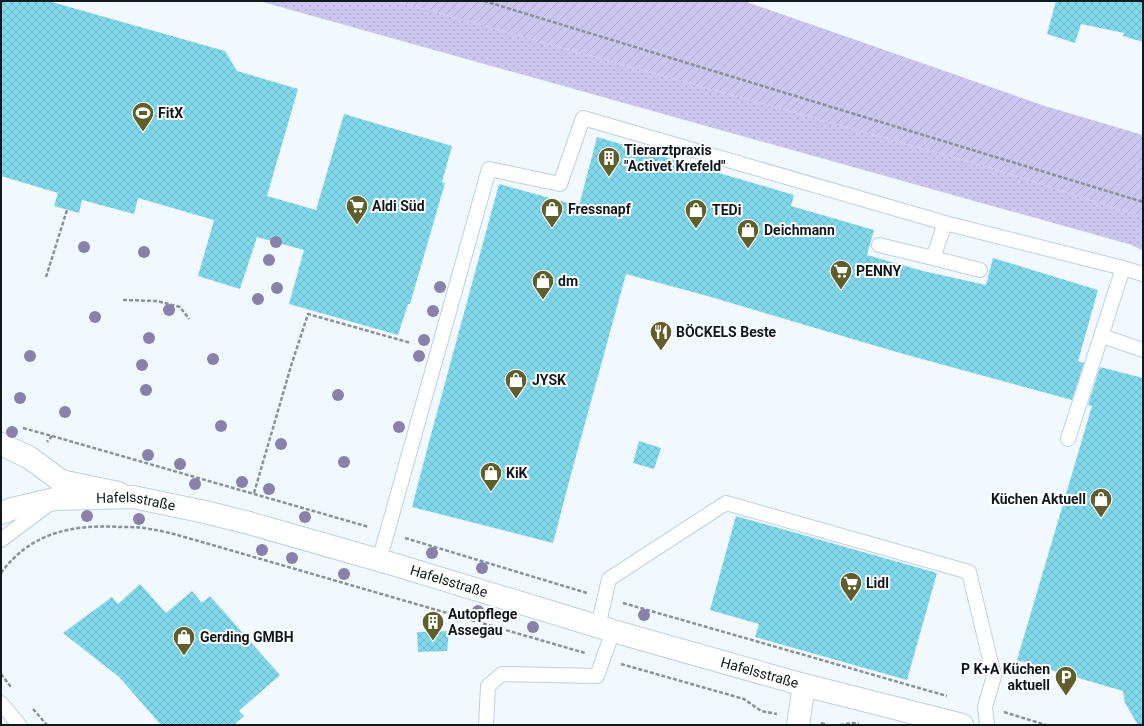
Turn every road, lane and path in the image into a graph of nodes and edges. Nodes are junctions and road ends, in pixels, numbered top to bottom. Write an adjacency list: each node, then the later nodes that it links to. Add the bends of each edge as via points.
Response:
1 (484, 1): 2 (path)
2 (1143, 202)
3 (67, 210): 10 (path)
4 (945, 223): 6 (lane); 7 (lane); 25 (lane, via 582,118 560,184 489,169)
5 (879, 245): 6 (lane)
6 (933, 258): 8 (lane)
7 (1123, 268): 9 (lane); 15 (lane)
8 (980, 270)
9 (1143, 274)
10 (46, 277)
11 (123, 300): 12 (path, via 157,301 180,307)
12 (189, 319)
13 (382, 331): 14 (path)
14 (381, 335): 16 (path); 21 (path, via 308,314)
15 (1102, 336): 17 (lane); 19 (lane)
16 (411, 343)
17 (1143, 350)
18 (52, 436): 21 (path)
19 (1068, 439)
20 (1, 444): 22 (main road, via 30,458 61,481)
21 (254, 493): 25 (path)
22 (133, 497): 23 (main road, Hafelsstraße); 27 (main road, Hafelsstraße, via 249,523)
23 (55, 499): 24 (main road, Hafelsstraße); 26 (lane)
24 (1, 513)
25 (387, 532): 27 (lane); 29 (path)
26 (1, 540)
27 (379, 561): 30 (main road, Hafelsstraße)
28 (1, 573): 31 (path, via 10,561 29,545 56,533 81,527 149,528)
29 (604, 598): 30 (lane); 33 (path); 35 (lane, via 609,579 726,503 969,572 994,676)
30 (605, 629): 31 (lane); 32 (main road, Hafelsstraße)
31 (603, 658): 36 (path, via 744,699 761,711); 38 (lane, via 597,676 502,674 488,686)
32 (804, 685): 36 (main road); 42 (main road, Hafelsstraße)
33 (947, 696)
34 (1, 703): 37 (lane)
35 (985, 707): 43 (lane); 44 (path)
36 (798, 721): 39 (path)
37 (19, 725)
38 (486, 725)
39 (827, 725)
40 (840, 725): 41 (path)
41 (863, 725)
42 (962, 725)
43 (987, 725)
44 (1046, 725)

